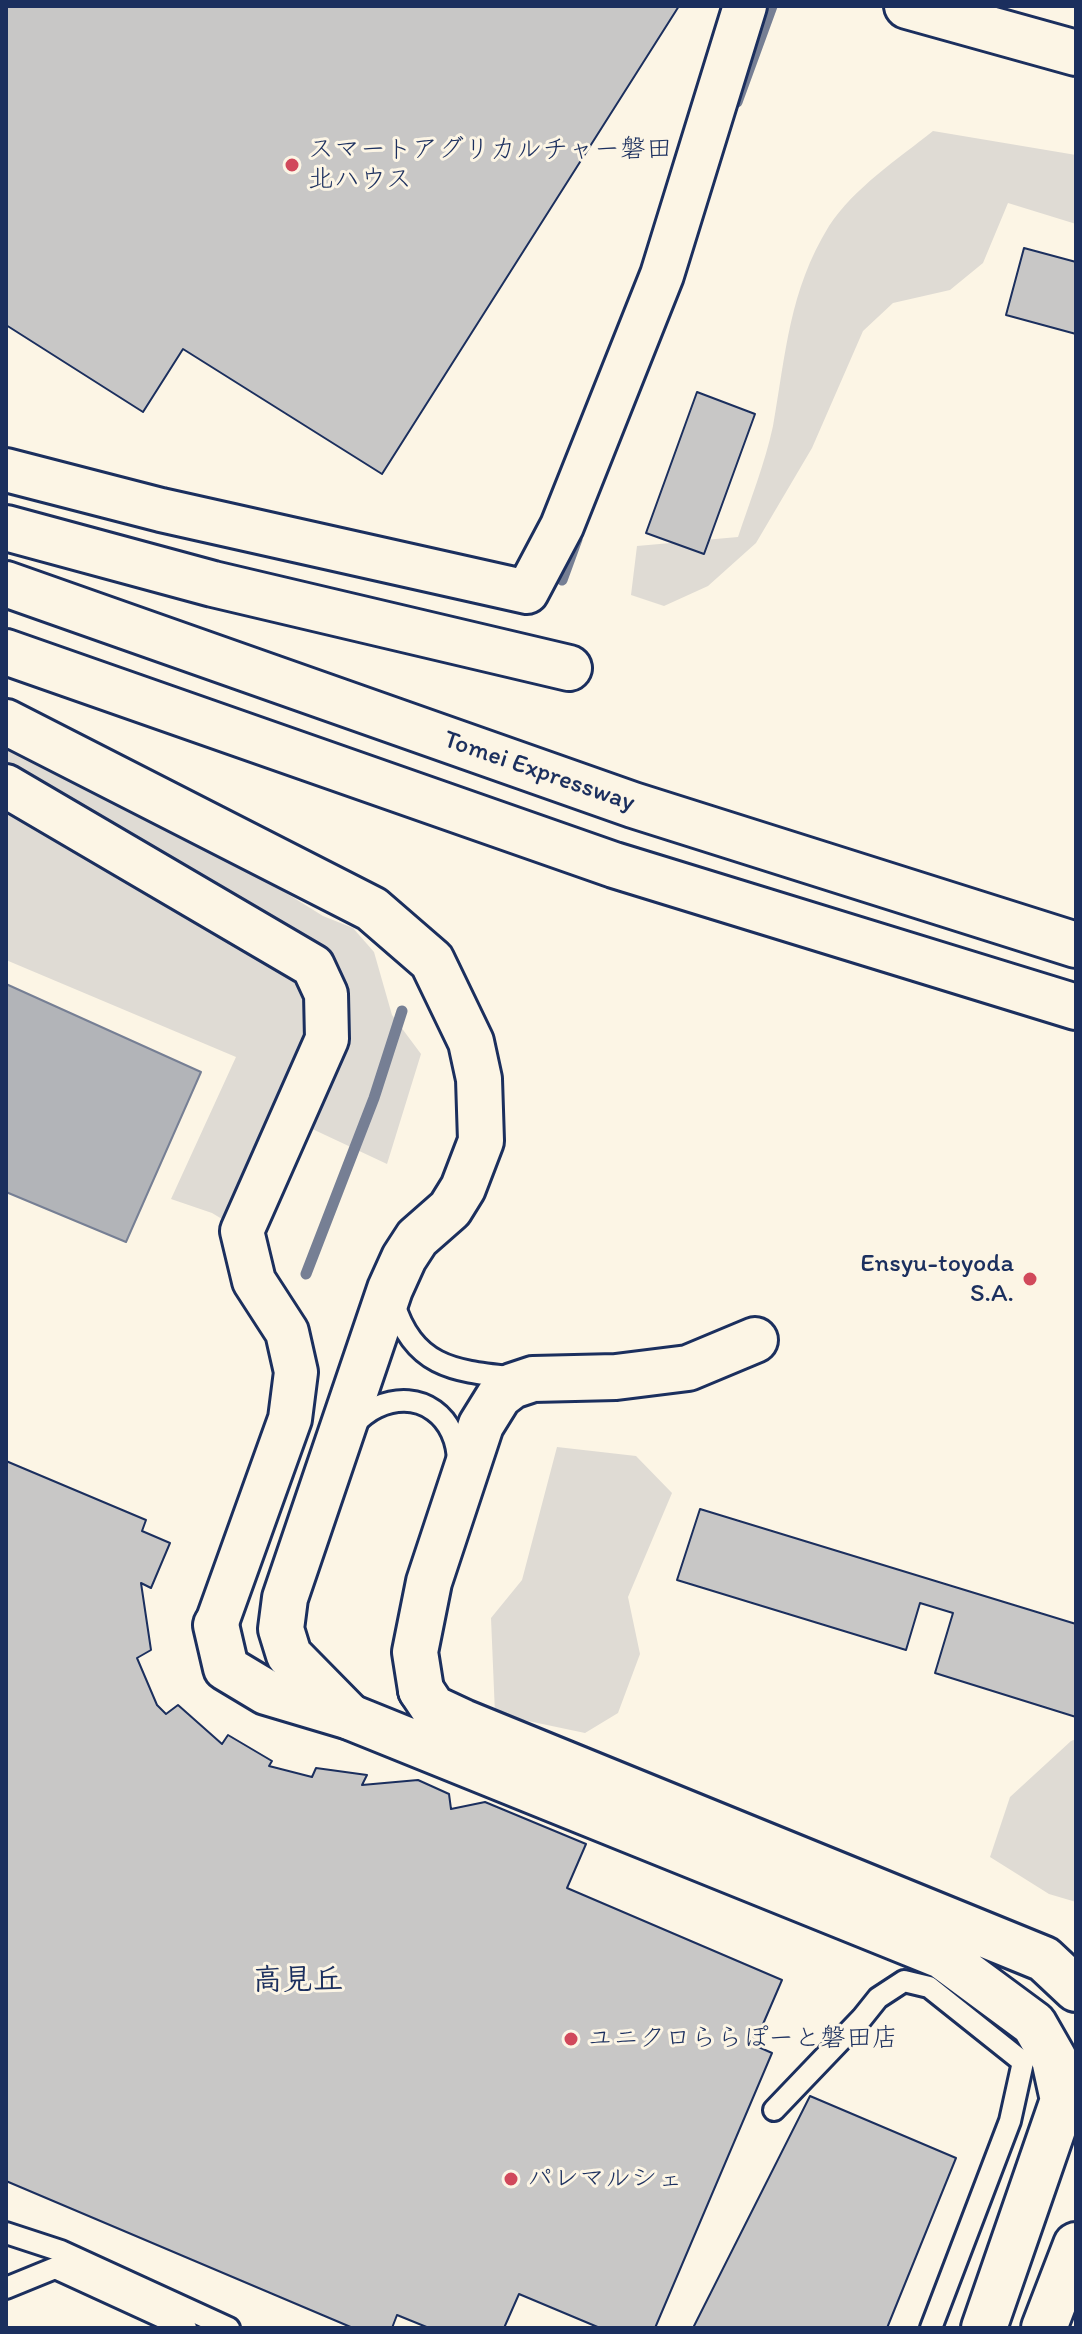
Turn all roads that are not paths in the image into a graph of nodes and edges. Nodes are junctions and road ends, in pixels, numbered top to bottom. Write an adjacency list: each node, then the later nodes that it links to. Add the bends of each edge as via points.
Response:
1 (745, 6): 4 (street, via 662,275 562,526 527,592)
2 (907, 6): 3 (main road)
3 (1076, 53)
4 (6, 470)
5 (6, 528): 8 (main road, via 213,584)
6 (6, 584): 11 (main road, Tomei Expressway, via 633,805)
7 (6, 652): 12 (main road, via 614,865)
8 (569, 668)
9 (6, 722): 13 (main road, via 372,909 432,961 471,1042 479,1079 481,1141 463,1188 450,1209 417,1238)
10 (6, 786): 18 (street, via 313,966 326,994 327,1039 242,1231 254,1281 287,1332 296,1372 290,1419)
11 (1076, 945)
12 (1076, 1007)
13 (390, 1289): 15 (lane, via 400,1323 425,1355 446,1368); 16 (main road)
14 (755, 1340): 15 (main road, via 688,1368)
15 (533, 1379): 17 (main road, via 512,1386 489,1409)
16 (340, 1436): 17 (lane, via 376,1407 412,1401 429,1407 455,1435); 19 (main road, via 285,1598 281,1629 289,1655)
17 (457, 1489): 20 (main road, via 415,1652 421,1690 433,1708 1044,1959)
18 (216, 1625): 19 (main road, via 226,1668 266,1692)
19 (350, 1717): 28 (main road, via 942,1956 1034,2024 1054,2059 1063,2100)
20 (1076, 1989)
21 (774, 2110): 27 (lane, via 878,1998 904,1981 929,1987 1023,2062 1010,2121)
22 (6, 2233): 26 (lane, via 61,2251)
23 (1076, 2245): 29 (main road)
24 (6, 2288): 25 (lane, via 55,2268)
25 (186, 2328)
26 (229, 2328)
27 (931, 2328)
28 (984, 2328)
29 (1044, 2328)

